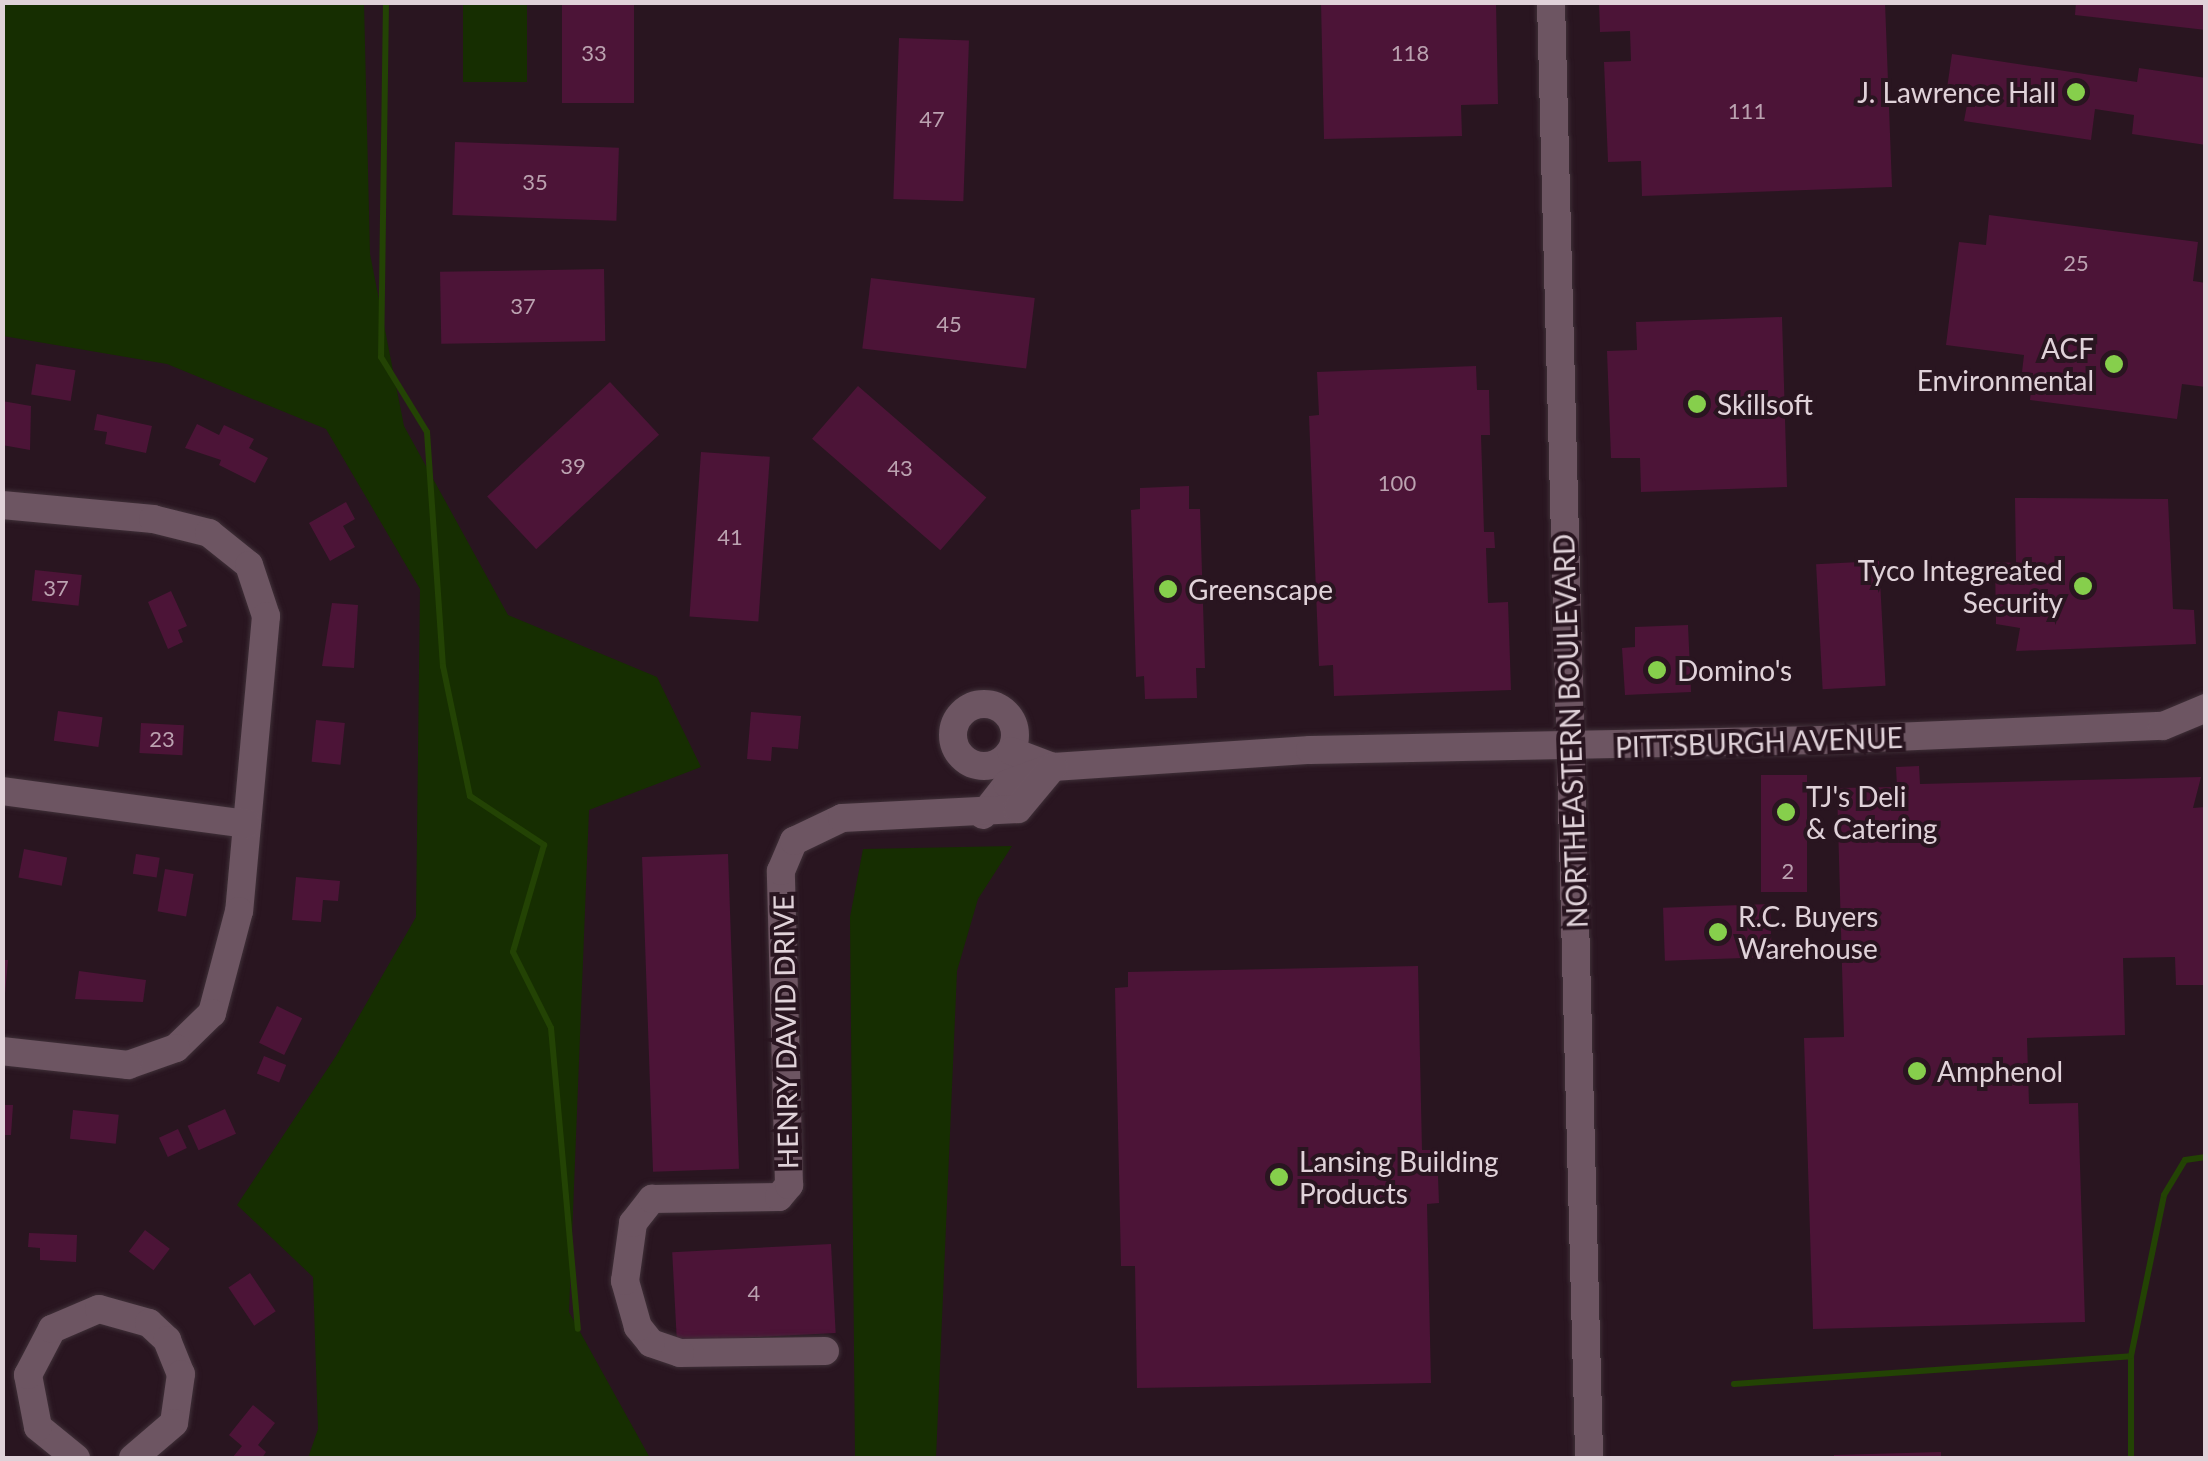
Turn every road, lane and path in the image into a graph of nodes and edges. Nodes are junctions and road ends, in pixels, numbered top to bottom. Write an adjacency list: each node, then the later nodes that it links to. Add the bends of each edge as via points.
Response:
1 (1550, 2): 4 (street, NORTHEASTERN BOULEVARD)
2 (2, 505): 8 (street, via 184,523 209,532 248,565 266,616)
3 (2206, 708): 4 (street, PITTSBURGH AVENUE, via 2163,726)
4 (1570, 746): 6 (street, PITTSBURGH AVENUE, via 1234,753); 13 (street, NORTHEASTERN BOULEVARD)
5 (1011, 752): 6 (street, PITTSBURGH AVENUE)
6 (1053, 767): 10 (street, HENRY DAVID DRIVE, via 1018,810 842,818 794,841 781,871 788,1186 779,1197 652,1200 633,1223 624,1281 650,1343 680,1353)
7 (2, 791): 8 (street)
8 (246, 824): 9 (street, via 231,959 212,1013 196,1032 176,1048 128,1065)
9 (2, 1050)
10 (825, 1351)
11 (69, 1457): 12 (street, via 32,1415 30,1362 62,1321 112,1309 159,1331 182,1374 174,1423)
12 (134, 1458)
13 (1589, 1458)

